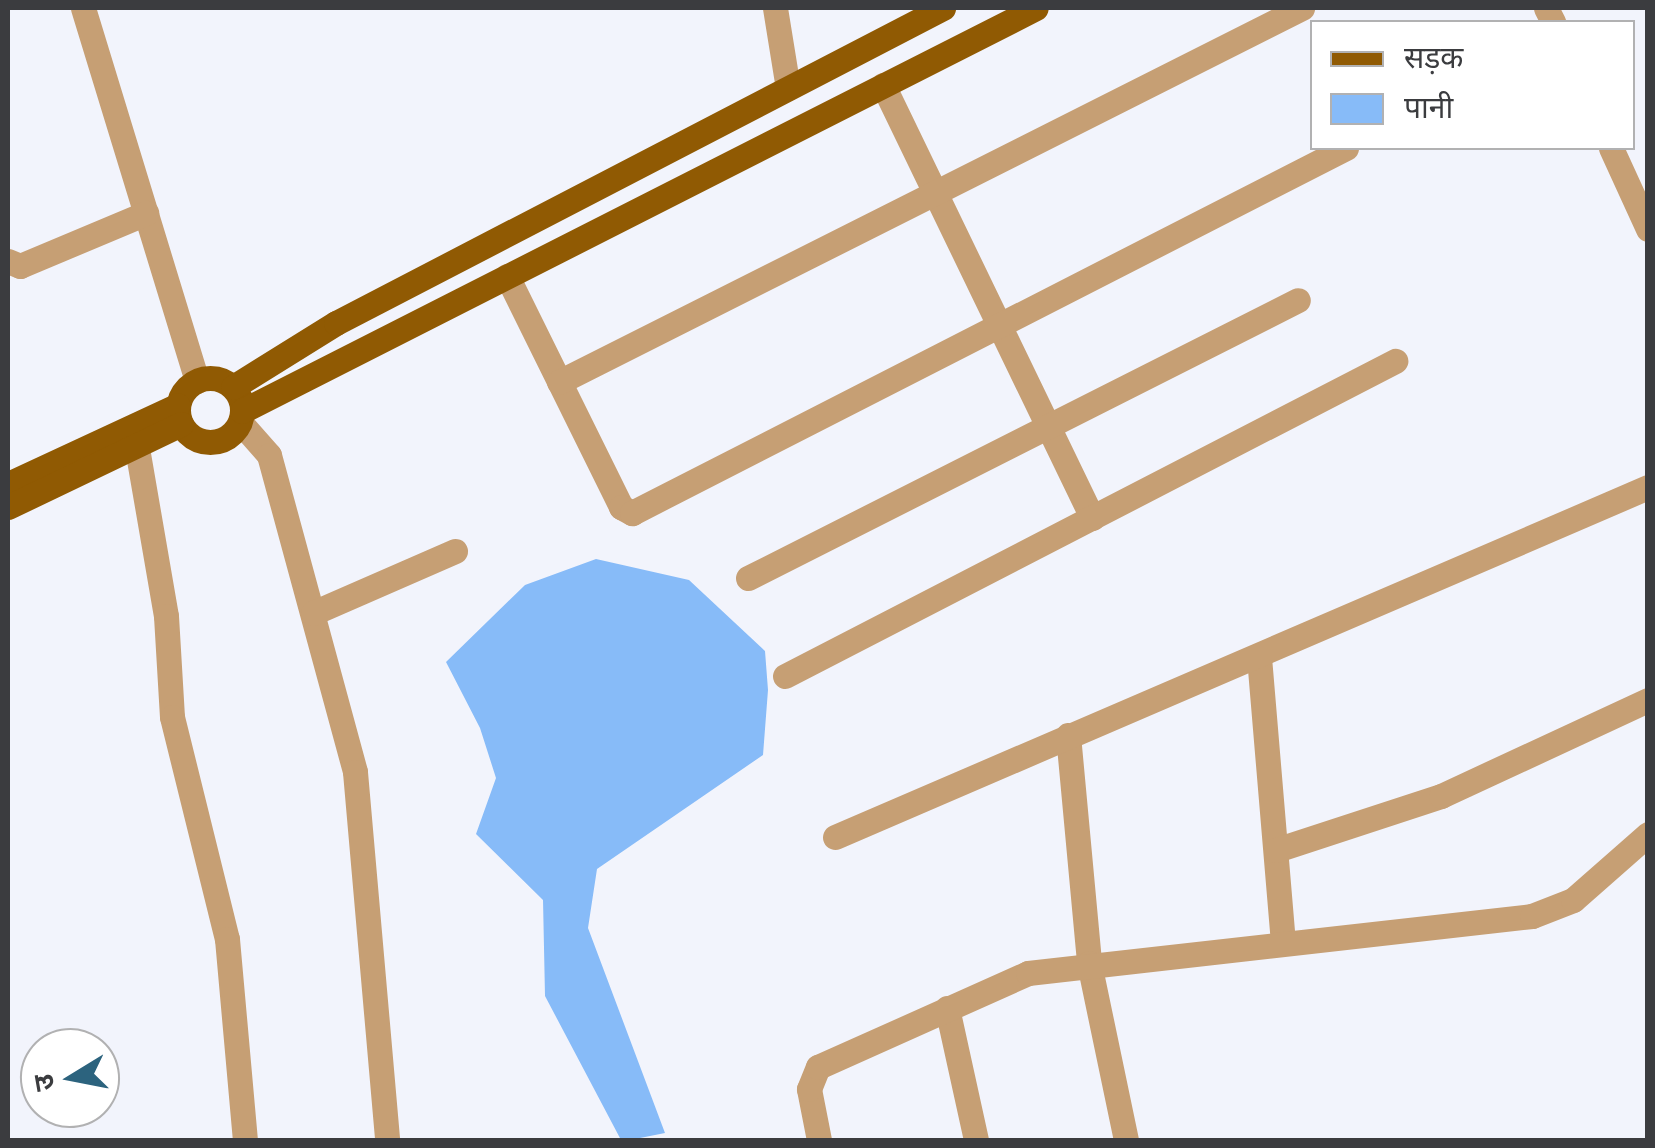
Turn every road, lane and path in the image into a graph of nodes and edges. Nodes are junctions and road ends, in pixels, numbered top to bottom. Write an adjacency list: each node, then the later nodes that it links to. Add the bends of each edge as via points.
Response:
1 (84, 8): 11 (street)
2 (775, 8): 7 (street)
3 (943, 8): 7 (main road)
4 (1036, 8): 6 (main road)
5 (1302, 8): 10 (street)
6 (883, 85): 10 (street); 14 (main road)
7 (788, 88): 20 (main road, via 336,322)
8 (1342, 150): 16 (street)
9 (1612, 150): 12 (street)
10 (933, 194): 16 (street); 19 (street)
11 (146, 214): 13 (street, via 20,266); 18 (street)
12 (1648, 229)
13 (8, 261)
14 (507, 276): 19 (street); 20 (main road)
15 (1298, 300): 22 (street)
16 (995, 327): 19 (street, via 632,512 621,507); 22 (street)
17 (1395, 361): 27 (street)
18 (196, 380): 20 (main road, via 217,378); 21 (main road)
19 (559, 382)
20 (238, 407): 21 (main road, via 231,434 210,442); 30 (street, via 269,455)
21 (180, 414): 23 (main road); 24 (main road)
22 (1046, 427): 27 (street); 29 (street)
23 (136, 448): 26 (main road); 41 (street, via 166,616 172,718 227,939)
24 (8, 484)
25 (1648, 487): 31 (street)
26 (8, 507)
27 (1092, 518): 32 (street)
28 (455, 551): 30 (street)
29 (748, 578)
30 (314, 614): 42 (street, via 362,812)
31 (1259, 657): 34 (street); 37 (street)
32 (785, 676)
33 (1648, 700): 37 (street, via 1442,796)
34 (1068, 734): 36 (street); 39 (street)
35 (1648, 834): 38 (street, via 1592,886 1550,911)
36 (835, 836)
37 (1276, 850): 38 (street)
38 (1284, 940): 39 (street)
39 (1089, 963): 40 (street, via 1028,973); 45 (street)
40 (946, 1008): 43 (street, via 812,1072); 44 (street)
41 (246, 1140)
42 (387, 1140)
43 (820, 1140)
44 (976, 1140)
45 (1126, 1140)

